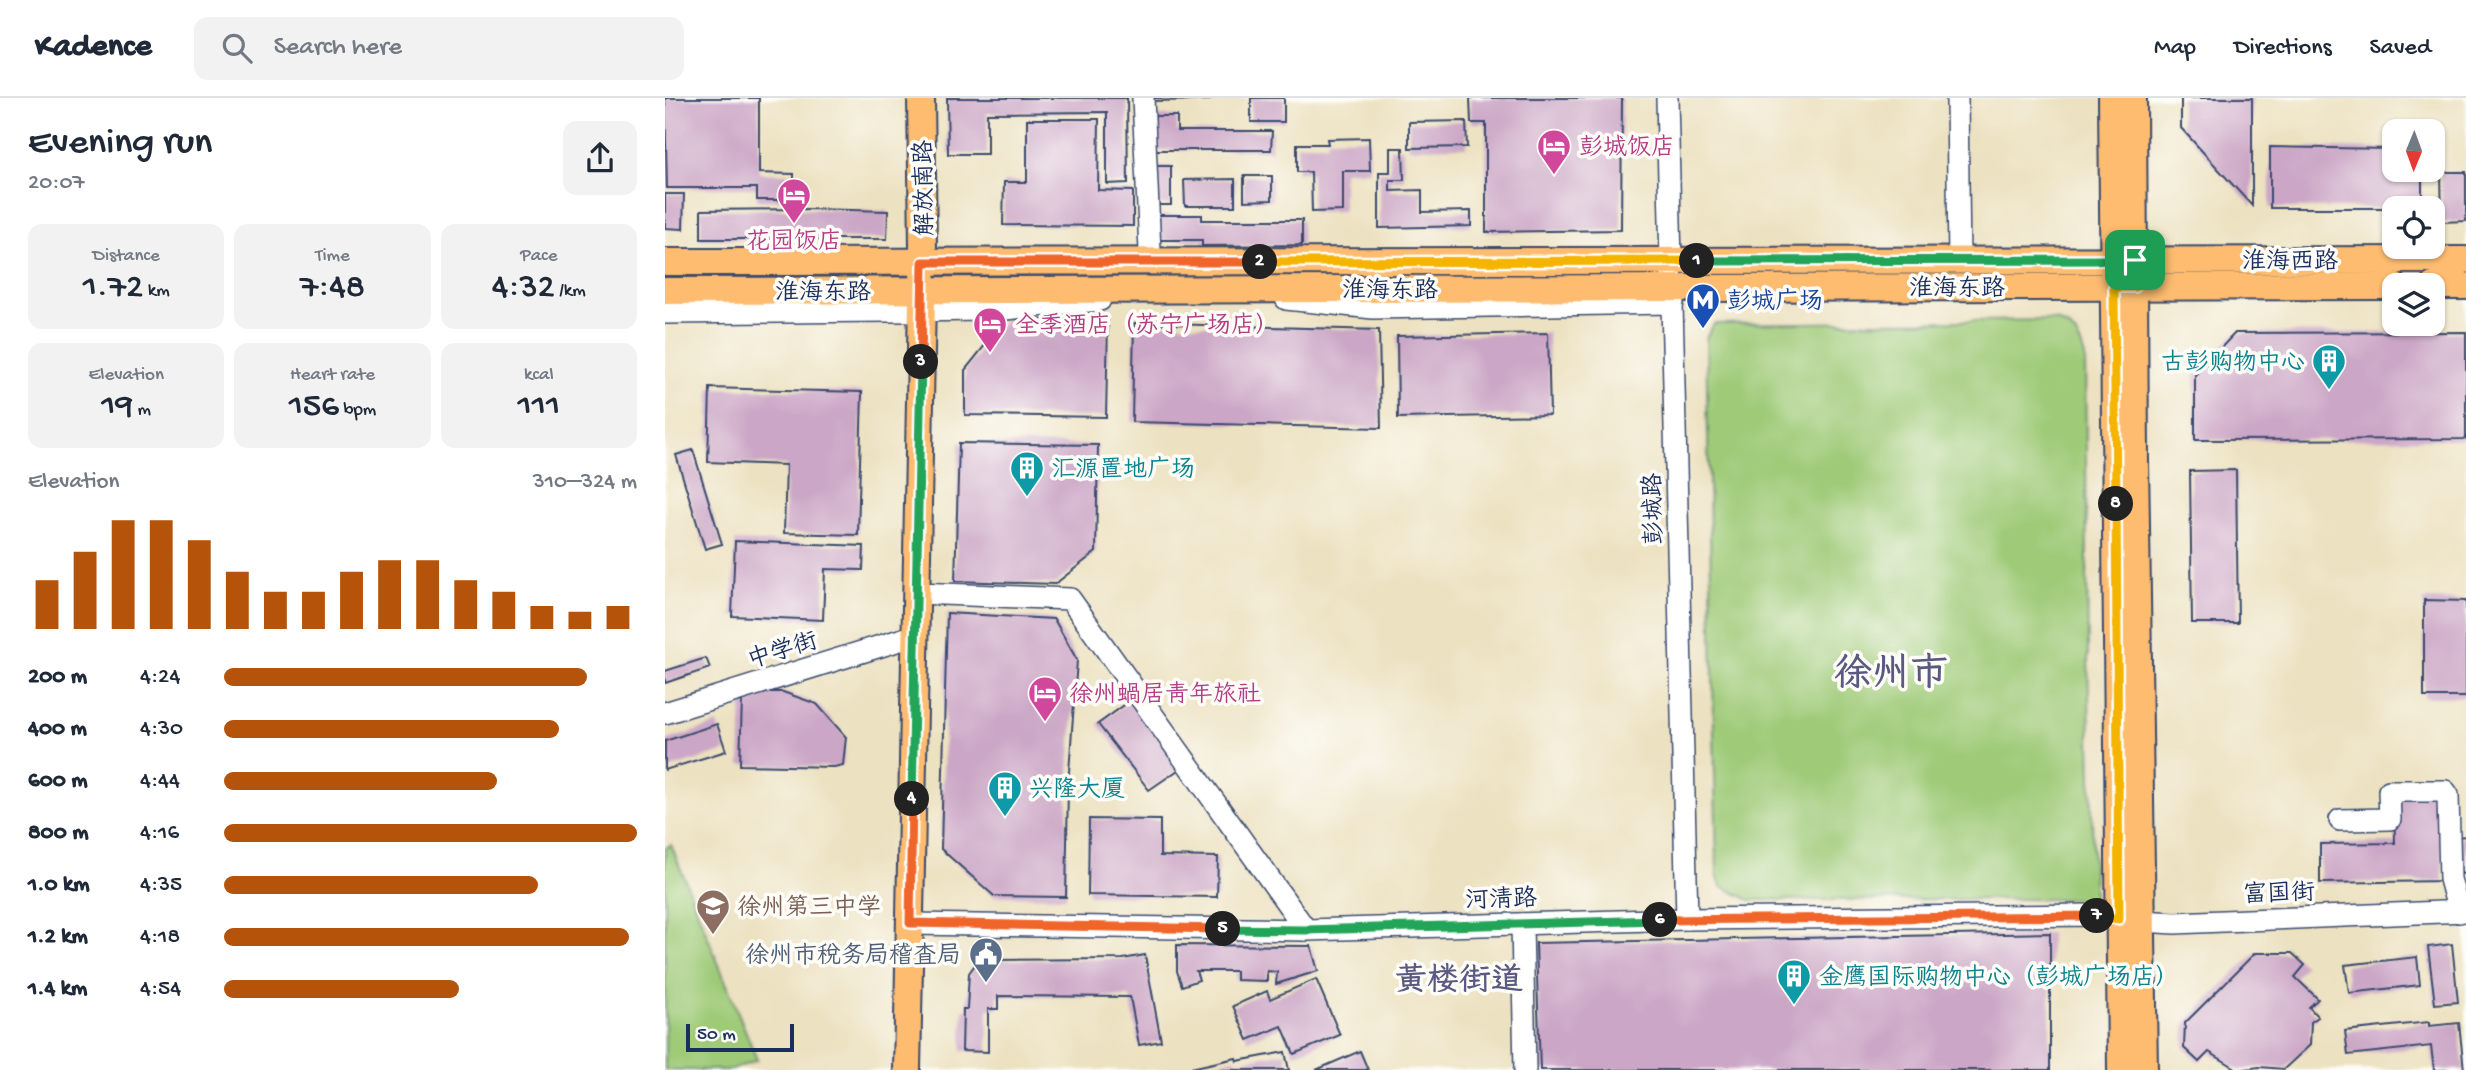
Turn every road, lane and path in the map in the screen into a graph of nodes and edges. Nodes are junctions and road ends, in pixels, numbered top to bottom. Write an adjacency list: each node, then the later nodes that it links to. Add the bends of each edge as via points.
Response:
1 (921, 98): 13 (main road, 解放南路)
2 (1143, 98): 12 (street, via 1150,251)
3 (1667, 98): 9 (street, 彭城路)
4 (1957, 98): 10 (street)
5 (2112, 98): 7 (main road)
6 (2133, 98): 7 (main road)
7 (2124, 260): 8 (main road, 淮海西路); 10 (main road, 淮海东路); 17 (main road)
8 (2466, 260)
9 (1672, 261): 10 (main road, 淮海东路); 12 (main road, 淮海东路); 19 (street, 彭城路)
10 (1959, 261)
11 (665, 262): 13 (main road, 淮海东路)
12 (1145, 262): 13 (main road, 淮海东路)
13 (922, 285): 18 (main road, 淮海东路); 19 (main road, 淮海东路); 20 (street); 21 (main road, 解放南路)
14 (2382, 286): 17 (main road, 淮海西路)
15 (2445, 286): 16 (main road)
16 (2466, 286)
17 (2125, 287): 19 (main road, 淮海东路); 27 (main road)
18 (665, 291)
19 (1674, 305): 26 (street, 彭城路)
20 (665, 313)
21 (916, 593): 22 (main road, 解放南路); 30 (street, via 1070,599)
22 (916, 635): 23 (street, 中学街); 28 (main road, 解放南路)
23 (665, 713)
24 (2340, 820): 25 (street, via 2390,819 2389,791 2445,791 2450,879)
25 (2463, 911): 27 (street, 富国街, via 2175,923)
26 (1687, 919): 27 (street, 河清路); 29 (street, 河清路)
27 (2118, 919): 33 (main road); 34 (main road)
28 (910, 923): 30 (street, 河清路); 31 (main road, 解放南路)
29 (1522, 924): 30 (street, 河清路); 32 (street)
30 (1306, 930)
31 (907, 1070)
32 (1525, 1070)
33 (2121, 1070)
34 (2144, 1070)

